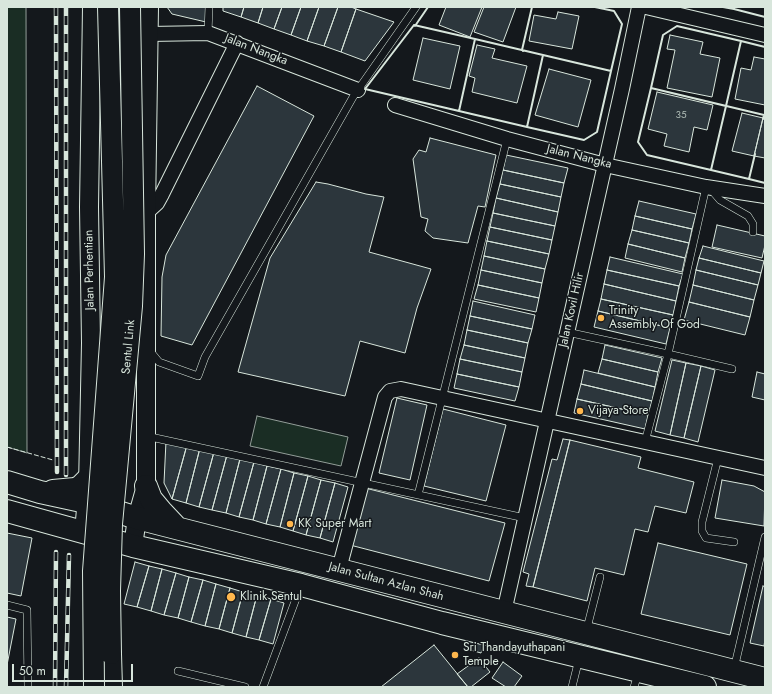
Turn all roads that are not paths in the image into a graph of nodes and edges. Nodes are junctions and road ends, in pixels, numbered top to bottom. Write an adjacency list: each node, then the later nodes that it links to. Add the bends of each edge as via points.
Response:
1 (92, 7): 19 (street, Jalan Perhentian)
2 (108, 7): 62 (main road, Sentul Link, bridge, via 115,277 93,571)
3 (130, 7): 63 (main road, Sentul Link, bridge, via 133,299 112,524)
4 (149, 7): 10 (street)
5 (209, 7): 9 (lane)
6 (416, 7): 13 (lane)
7 (639, 7): 16 (street, Jalan Kovil Hilir)
8 (646, 7): 11 (street)
9 (208, 33): 10 (street, Jalan Nangka); 12 (street, Jalan Nangka)
10 (149, 34): 20 (street)
11 (765, 35)
12 (237, 43): 13 (street, Jalan Nangka); 20 (street, via 162,194)
13 (358, 90): 24 (lane, via 205,357 198,376 159,362)
14 (396, 105): 15 (street, Jalan Nangka)
15 (507, 139): 16 (street, Jalan Nangka); 27 (lane)
16 (605, 165): 17 (street, Jalan Nangka); 22 (street, Jalan Kovil Hilir)
17 (710, 187): 18 (street, Jalan Nangka); 21 (lane, via 720,200 748,216 753,224); 25 (lane)
18 (765, 196)
19 (90, 207): 20 (street, via 101,219 120,227 139,221); 23 (street, Jalan Perhentian)
20 (146, 213): 24 (street)
21 (753, 232)
22 (567, 332): 25 (lane); 28 (street, Jalan Kovil Hilir)
23 (91, 343): 24 (street, via 102,333 117,330 131,334); 33 (street, Jalan Perhentian)
24 (146, 346): 29 (street)
25 (668, 354): 26 (lane); 30 (lane)
26 (732, 369)
27 (441, 397): 28 (street); 35 (street, via 400,388 390,391 385,397); 38 (lane)
28 (547, 420): 30 (street); 42 (street, Jalan Kovil Hilir)
29 (146, 436): 35 (lane); 36 (street)
30 (645, 442): 31 (street)
31 (718, 458): 32 (street); 46 (lane, via 702,531 706,538)
32 (765, 468)
33 (88, 479): 37 (main road, via 80,488); 39 (street, Jalan Perhentian)
34 (7, 482): 37 (main road, Jalan Sultan Azlan Shah)
35 (362, 483): 38 (lane); 49 (street)
36 (146, 486): 41 (street); 43 (main road, via 151,499)
37 (40, 492): 39 (main road, Jalan Sultan Azlan Shah)
38 (418, 495): 42 (lane)
39 (86, 502): 41 (main road, Jalan Sultan Azlan Shah); 44 (street, Jalan Perhentian)
40 (7, 511): 44 (main road, Jalan Sultan Azlan Shah)
41 (137, 518): 43 (main road, Jalan Sultan Azlan Shah); 47 (street)
42 (525, 518): 54 (street, Jalan Kovil Hilir)
43 (178, 528): 49 (main road, Jalan Sultan Azlan Shah)
44 (84, 532): 47 (main road, Jalan Sultan Azlan Shah)
45 (765, 537): 48 (lane)
46 (734, 542)
47 (133, 546): 52 (main road, Jalan Sultan Azlan Shah)
48 (757, 567): 50 (lane); 58 (lane)
49 (339, 569): 54 (main road, Jalan Sultan Azlan Shah)
50 (765, 569)
51 (600, 577): 55 (lane)
52 (301, 585): 56 (main road, Jalan Sultan Azlan Shah); 65 (lane)
53 (7, 606): 61 (lane, via 27,610)
54 (504, 612): 55 (main road, Jalan Sultan Azlan Shah)
55 (586, 633): 58 (main road, Jalan Sultan Azlan Shah)
56 (580, 657): 59 (main road, Jalan Sultan Azlan Shah); 66 (lane)
57 (178, 671): 64 (lane)
58 (734, 672): 60 (main road, Jalan Sultan Azlan Shah)
59 (637, 679): 67 (main road, Jalan Sultan Azlan Shah)
60 (765, 679)
61 (28, 687)
62 (94, 687)
63 (112, 687)
64 (245, 687)
65 (263, 687)
66 (572, 687)
67 (704, 687)

